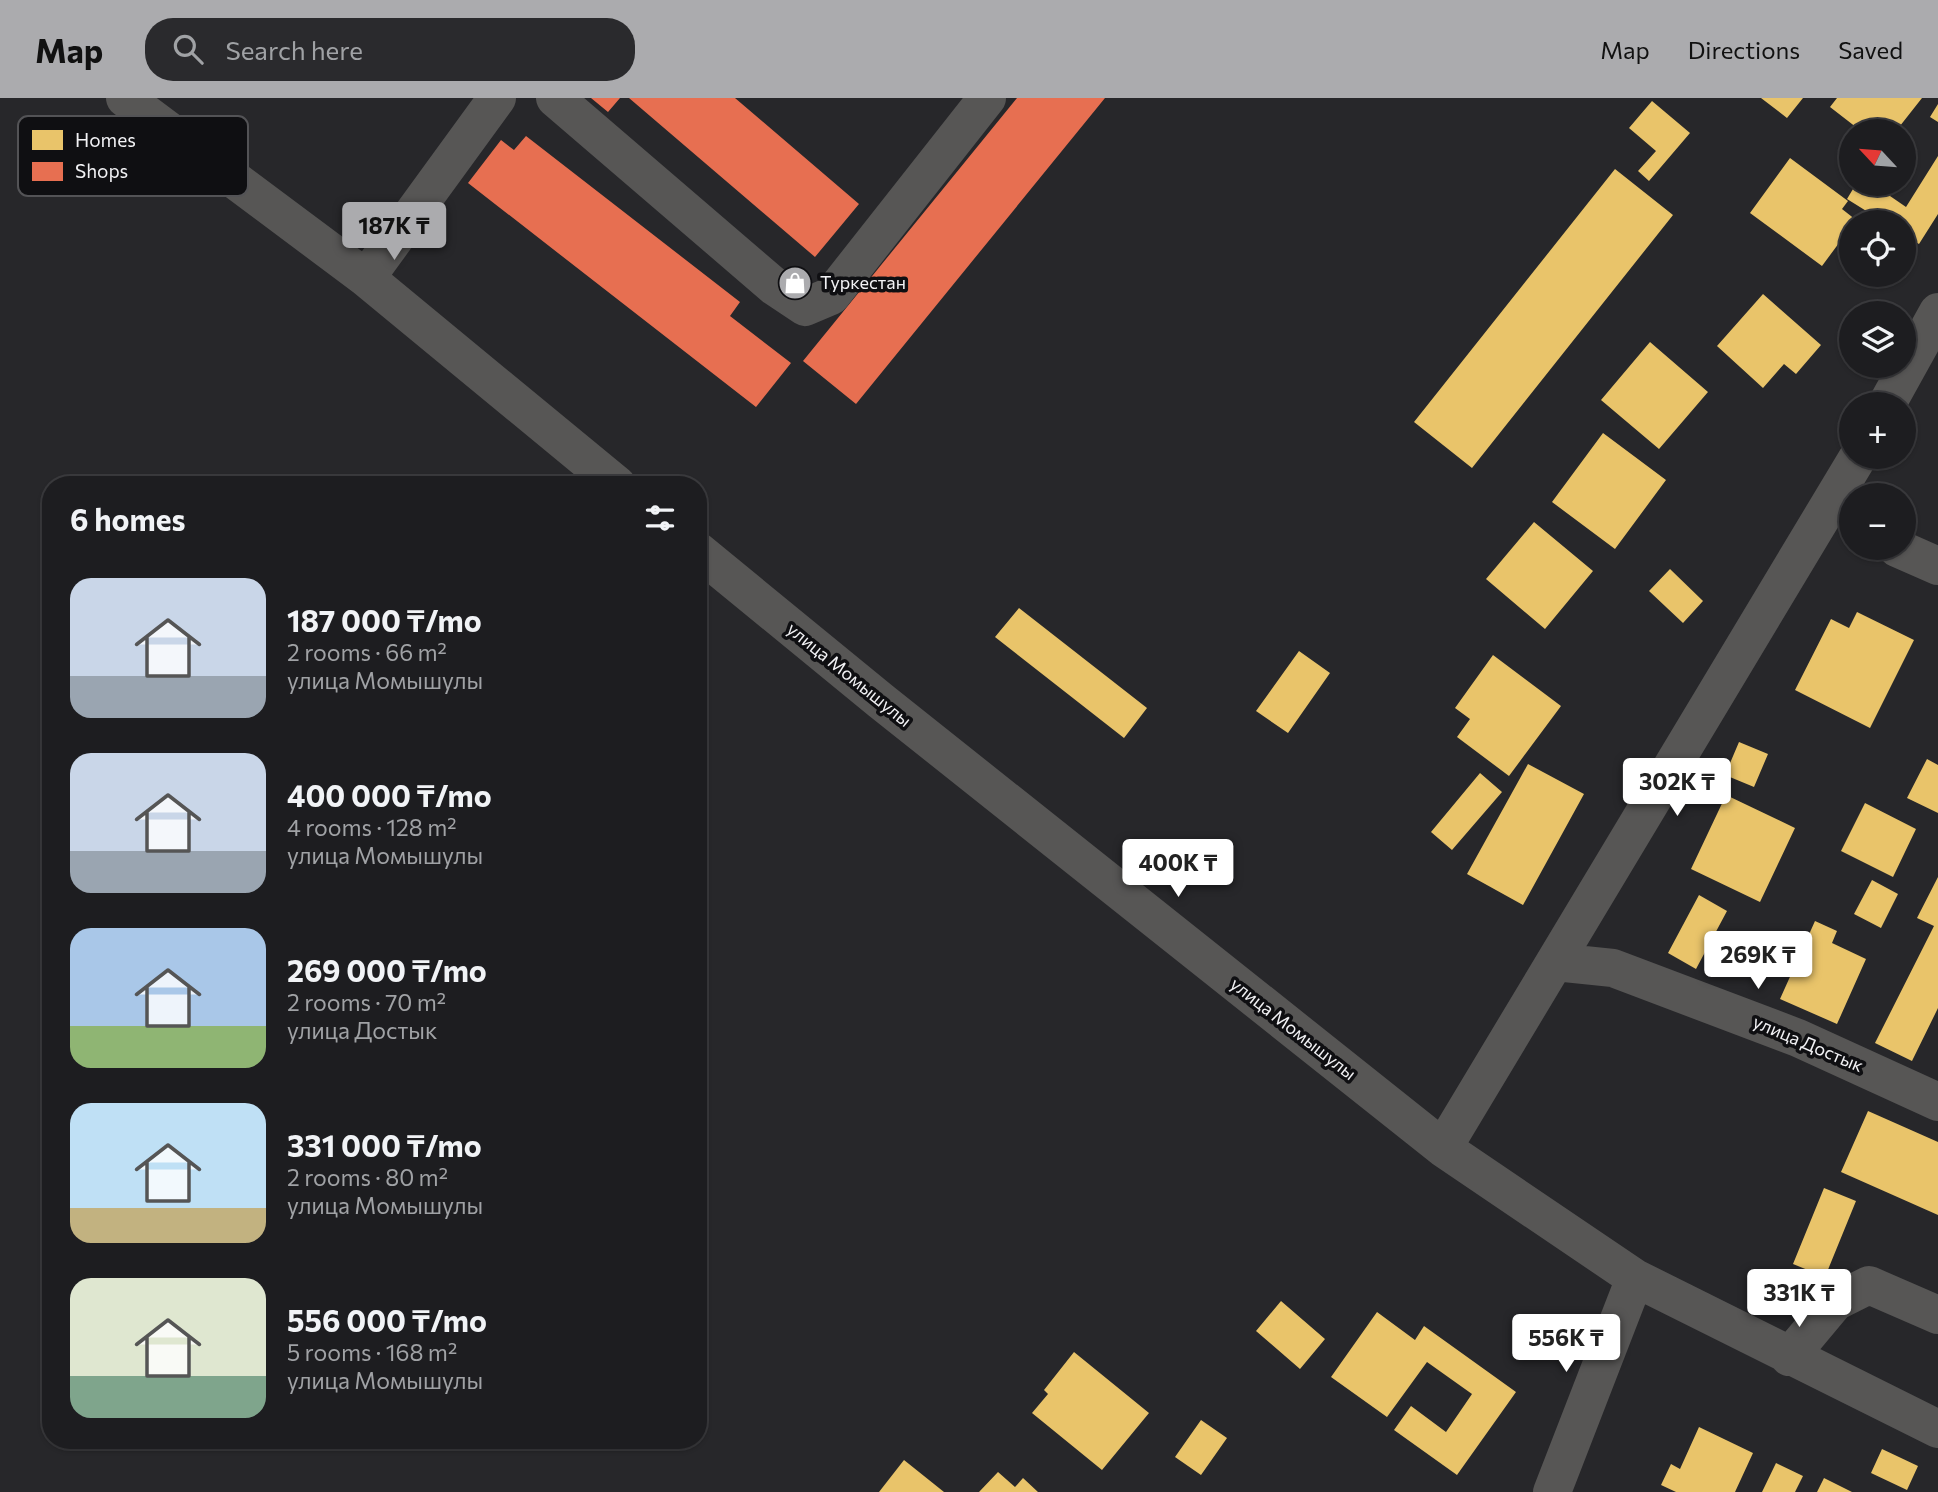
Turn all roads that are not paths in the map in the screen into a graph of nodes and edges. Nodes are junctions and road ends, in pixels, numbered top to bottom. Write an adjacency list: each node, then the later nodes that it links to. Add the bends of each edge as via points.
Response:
1 (125, 98): 5 (street)
2 (497, 98): 7 (street)
3 (555, 98): 4 (street, via 775,287 805,307 831,296)
4 (987, 98)
5 (149, 116)
6 (248, 190): 7 (street)
7 (366, 278): 11 (street)
8 (1938, 312): 9 (street)
9 (1894, 392)
10 (1854, 469): 12 (street)
11 (606, 476)
12 (1838, 521): 16 (street)
13 (1916, 556): 15 (street)
14 (707, 558): 18 (street, улица Момышулы)
15 (1938, 566)
16 (1555, 962): 17 (street, улица Достык, via 1613,968 1798,1038); 18 (street)
17 (1938, 1102)
18 (1443, 1148): 19 (street, улица Момышулы)
19 (1634, 1278): 21 (street, улица Момышулы); 23 (street)
20 (1938, 1315): 21 (street, via 1869,1285 1835,1302)
21 (1789, 1357): 22 (street, улица Момышулы)
22 (1938, 1429)
23 (1552, 1492)

